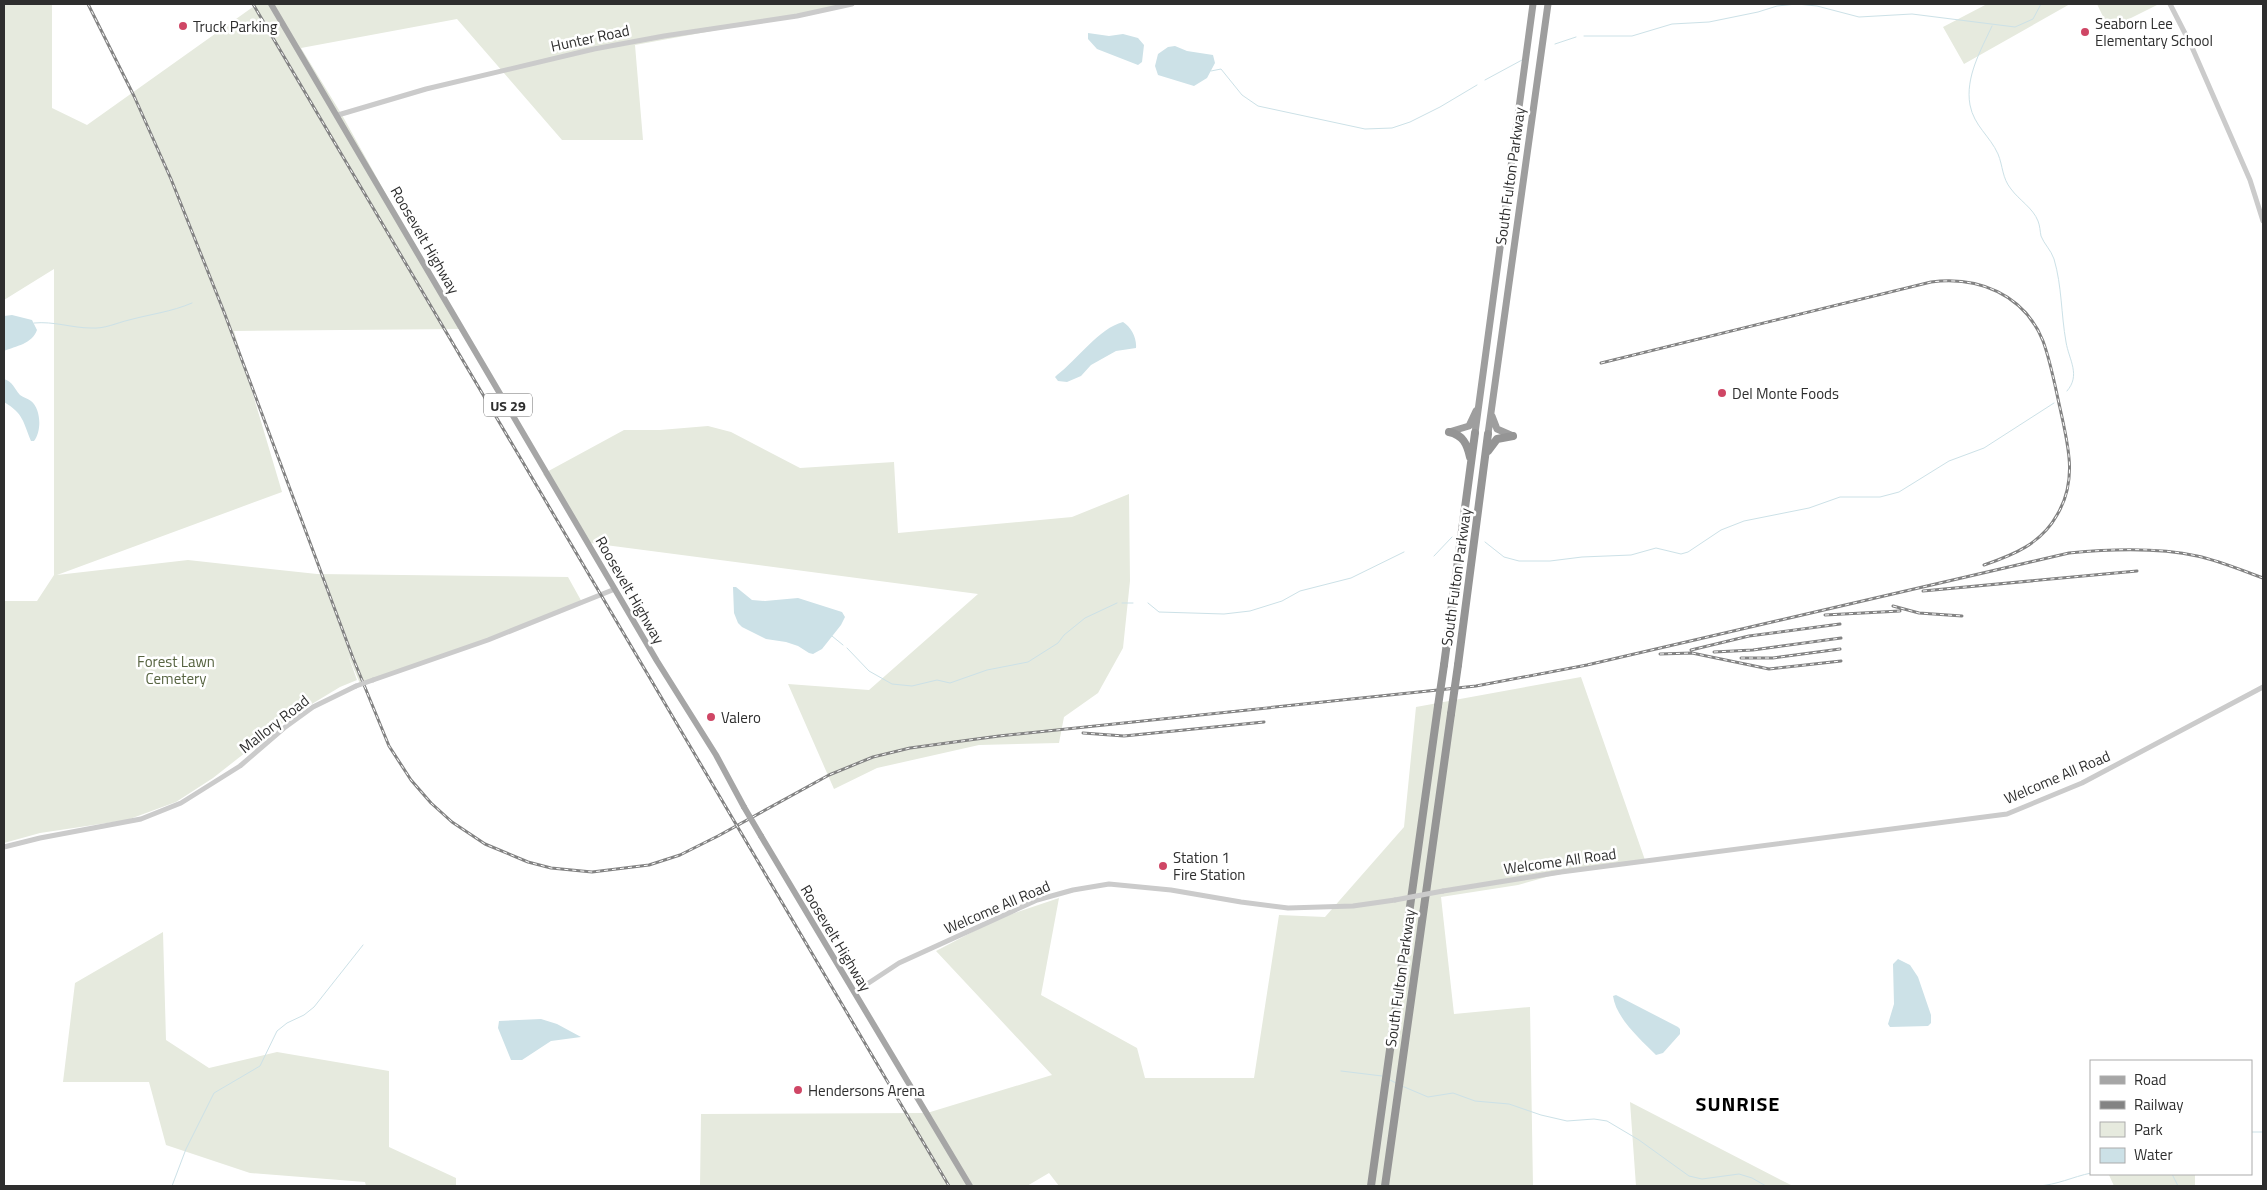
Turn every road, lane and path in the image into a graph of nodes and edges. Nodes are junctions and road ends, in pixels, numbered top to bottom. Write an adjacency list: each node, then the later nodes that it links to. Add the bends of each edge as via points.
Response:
1 (271, 4): 6 (main road, Roosevelt Highway / US 29)
2 (852, 4): 6 (street, Hunter Road, via 594,49 426,89)
3 (1533, 4): 8 (highway, South Fulton Parkway)
4 (1548, 4): 9 (highway, South Fulton Parkway)
5 (2170, 4): 7 (street, via 2250,180)
6 (338, 115): 16 (main road, Roosevelt Highway / US 29)
7 (2263, 221)
8 (1482, 391): 10 (highway, via 1471,423); 11 (highway, South Fulton Parkway)
9 (1491, 414): 12 (highway, South Fulton Parkway); 13 (highway, via 1497,429)
10 (1450, 432): 15 (highway, via 1460,436 1466,444)
11 (1476, 433): 15 (highway, South Fulton Parkway)
12 (1488, 434): 14 (highway, South Fulton Parkway)
13 (1513, 436): 14 (highway, via 1497,439)
14 (1486, 455): 22 (highway, South Fulton Parkway, bridge)
15 (1470, 472): 21 (highway, South Fulton Parkway, bridge, via 1378,1144)
16 (616, 589): 18 (street, Mallory Road, bridge, via 503,634 356,686 313,707 240,766 181,803 141,819); 19 (main road, Roosevelt Highway / US 29, bridge)
17 (2263, 687): 19 (street, Welcome All Road, bridge, via 2099,775 2006,814 1561,872 1353,906 1288,908 1152,887 1109,884 1037,900 911,957)
18 (4, 847)
19 (855, 992): 20 (main road, Roosevelt Highway / US 29)
20 (970, 1186)
21 (1369, 1186)
22 (1386, 1186)

